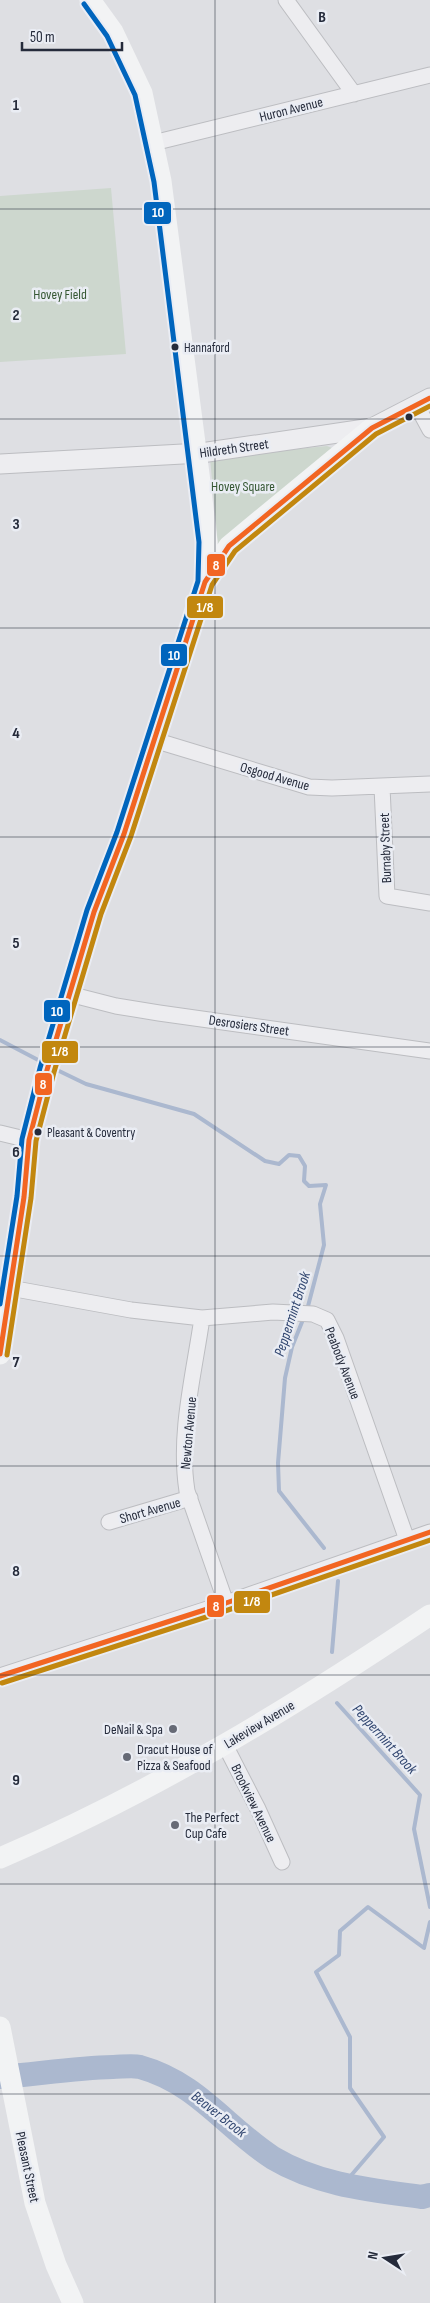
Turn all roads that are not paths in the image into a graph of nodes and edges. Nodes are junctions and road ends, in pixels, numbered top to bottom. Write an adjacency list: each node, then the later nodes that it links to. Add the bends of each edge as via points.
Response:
1 (90, 0): 5 (main road, via 113,32 142,93)
2 (286, 0): 4 (street)
3 (430, 75): 4 (street, Huron Avenue)
4 (354, 94): 5 (street, Huron Avenue)
5 (153, 143): 9 (main road, via 161,181)
6 (424, 402): 7 (street, Hildreth Street); 8 (street)
7 (372, 428): 9 (street, Hildreth Street); 11 (main road, via 229,546)
8 (430, 430)
9 (197, 453): 10 (street, Hildreth Street); 11 (main road, via 207,542)
10 (0, 464)
11 (205, 582): 12 (main road)
12 (154, 740): 14 (street, Osgood Avenue, via 304,786); 16 (main road)
13 (430, 784): 14 (street, Osgood Avenue)
14 (382, 786): 15 (street, Burnaby Street, via 387,896)
15 (430, 903)
16 (69, 994): 17 (street, Desrosiers Street, via 159,1013); 19 (main road)
17 (430, 1051)
18 (0, 1133): 19 (street)
19 (29, 1140): 20 (main road)
20 (10, 1288): 21 (street, Peabody Avenue, via 131,1310); 22 (main road)
21 (202, 1318): 23 (street, Newton Avenue, via 183,1460); 26 (street, Peabody Avenue, via 239,1313 306,1313 327,1320)
22 (0, 1348)
23 (190, 1498): 24 (street, Short Avenue); 27 (street, Newton Avenue)
24 (109, 1522)
25 (430, 1532): 26 (street)
26 (407, 1540): 27 (street)
27 (226, 1603): 29 (street)
28 (430, 1615): 30 (main road, Lakeview Avenue, via 329,1683)
29 (0, 1676)
30 (224, 1745): 31 (main road, Lakeview Avenue, via 51,1837); 32 (street, Brookview Avenue)
31 (0, 1858)
32 (282, 1862)
33 (0, 2029): 34 (main road, Pleasant Street, via 35,2203)
34 (73, 2303)

